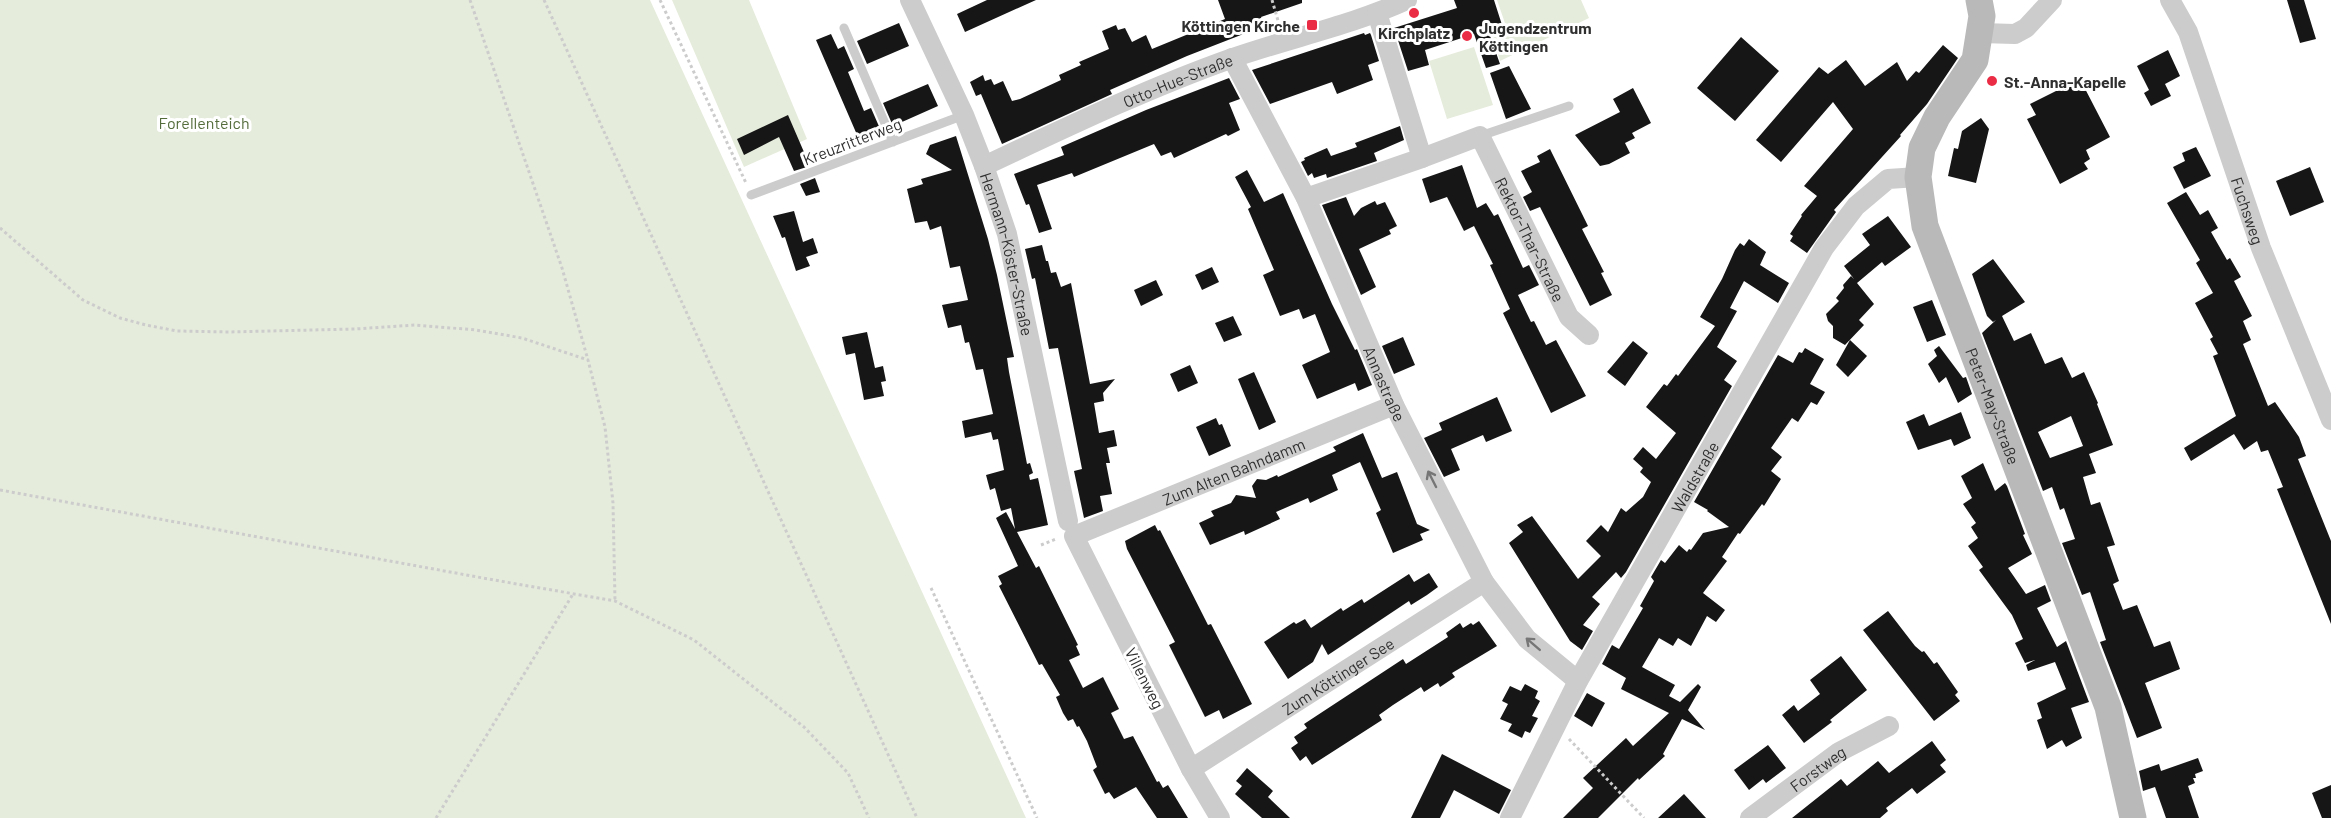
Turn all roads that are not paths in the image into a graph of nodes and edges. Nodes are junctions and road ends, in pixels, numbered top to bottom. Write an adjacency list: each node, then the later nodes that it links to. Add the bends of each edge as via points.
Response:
1 (910, 0): 11 (street, Hermann-Köster-Straße)
2 (1407, 0): 6 (street)
3 (1979, 0): 8 (main road, Peter-May-Straße)
4 (2052, 0): 8 (street, via 2026,28 2015,34)
5 (2170, 0): 21 (street, Fuchsweg, via 2188,32 2260,248)
6 (1377, 13): 9 (street, Otto-Hue-Straße); 14 (street)
7 (844, 28): 13 (lane)
8 (1980, 33): 16 (main road, Peter-May-Straße, via 1975,60 1937,117 1923,148)
9 (1232, 58): 15 (street, Otto-Hue-Straße, via 1142,92); 18 (street, Annastraße)
10 (1569, 106): 12 (lane)
11 (964, 115): 13 (lane, Kreuzritterweg); 15 (street, Hermann-Köster-Straße)
12 (1480, 136): 14 (street); 19 (street, Rektor-Thar-Straße, via 1569,317)
13 (893, 142): 17 (lane, Kreuzritterweg)
14 (1422, 158): 18 (street)
15 (984, 166): 22 (street, Hermann-Köster-Straße, via 1006,234)
16 (1918, 177): 24 (street, Waldstraße, via 1888,179 1856,206 1824,248); 30 (main road, Peter-May-Straße, via 1925,226 2108,707)
17 (751, 195)
18 (1306, 198): 20 (street, Annastraße)
19 (1589, 335)
20 (1394, 405): 22 (street, Zum Alten Bahndamm); 23 (street, Annastraße, one-way to 20)
21 (2331, 420)
22 (1071, 529): 26 (street, Villenweg)
23 (1484, 582): 24 (street, Annastraße, one-way to 23, via 1527,639); 26 (street, Zum Köttinger See)
24 (1578, 681): 28 (street, Waldstraße)
25 (1889, 726): 29 (street, Forstweg, via 1839,752)
26 (1191, 769): 27 (street, Villenweg)
27 (1220, 818)
28 (1510, 818)
29 (1750, 818)
30 (2133, 818)

